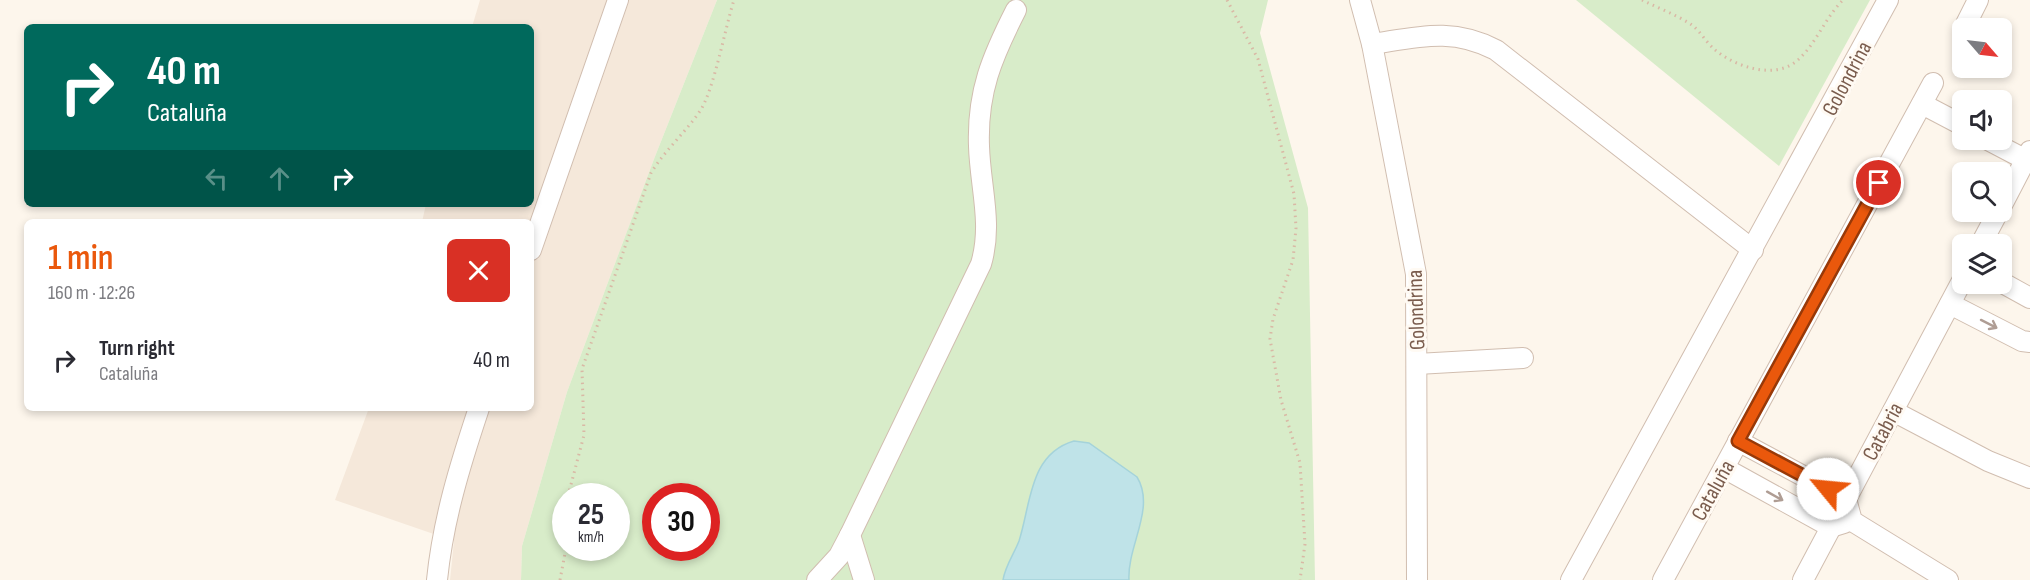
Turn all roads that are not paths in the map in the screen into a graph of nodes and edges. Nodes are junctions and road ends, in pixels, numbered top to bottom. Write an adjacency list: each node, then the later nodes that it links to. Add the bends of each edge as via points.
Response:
1 (618, 0): 14 (street)
2 (1360, 0): 7 (street, Golondrina)
3 (1888, 0): 15 (street, Golondrina)
4 (1978, 0): 6 (street)
5 (1016, 10): 31 (street, via 984,82 979,112 987,246)
6 (1969, 18)
7 (1372, 44): 15 (street, via 1440,34 1480,41); 22 (street, Golondrina, via 1416,274)
8 (1933, 83): 9 (street, Cataluña)
9 (1922, 104): 10 (street); 25 (street, Cataluña)
10 (1952, 120)
11 (2012, 150): 12 (street)
12 (2028, 157): 13 (street)
13 (2012, 187)
14 (534, 241)
15 (1753, 250): 37 (street, Golondrina)
16 (2012, 288): 18 (street)
17 (1955, 294): 19 (street, Catabria)
18 (2030, 298)
19 (1950, 304): 20 (street, one-way to 20); 24 (street, Catabria)
20 (2030, 342)
21 (1523, 358): 22 (street)
22 (1417, 364): 36 (street, Golondrina)
23 (478, 411): 33 (street, via 444,525)
24 (1893, 411): 27 (street, via 1988,461); 28 (street, Catabria)
25 (1738, 441): 26 (street, Cataluña); 28 (street)
26 (1724, 468): 30 (street, one-way to 30); 38 (street, Cataluña)
27 (2030, 478)
28 (1846, 499): 29 (street); 30 (street, Catabria)
29 (1852, 521): 30 (street); 32 (street)
30 (1831, 527): 39 (street, Catabria)
31 (850, 535): 34 (street, via 839,556); 35 (street)
32 (1940, 578)
33 (437, 580)
34 (817, 580)
35 (864, 580)
36 (1417, 580)
37 (1571, 580)
38 (1663, 580)
39 (1803, 580)

